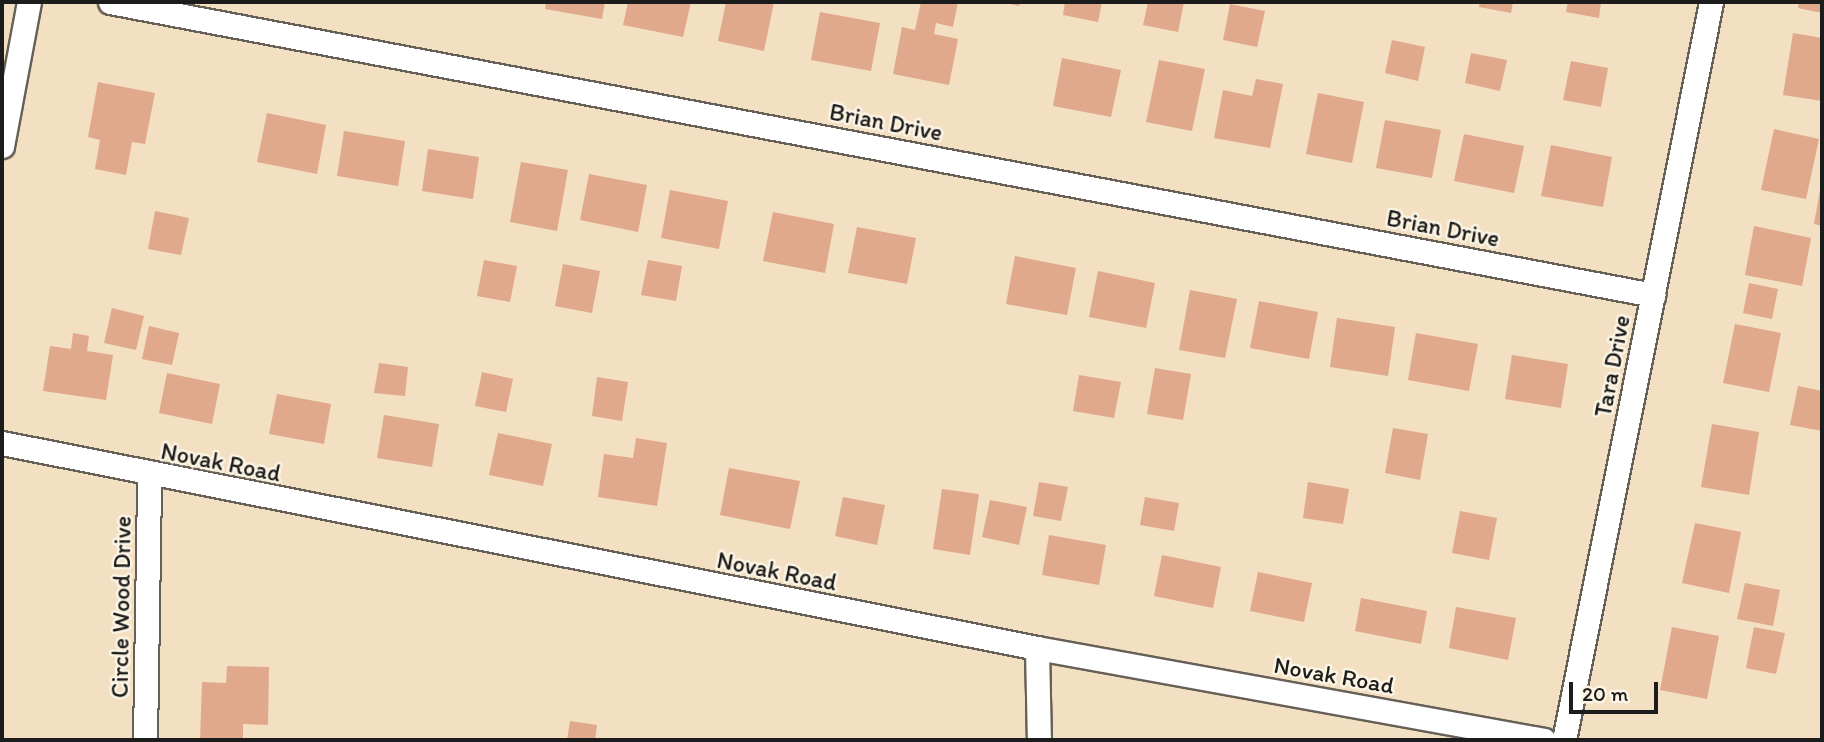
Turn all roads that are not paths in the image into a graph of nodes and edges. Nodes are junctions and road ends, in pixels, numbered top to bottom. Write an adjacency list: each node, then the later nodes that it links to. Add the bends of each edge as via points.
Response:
1 (29, 2): 4 (street)
2 (110, 2): 5 (street, Brian Drive)
3 (1711, 2): 5 (street, Tara Drive)
4 (2, 146)
5 (1653, 295): 12 (street, Tara Drive)
6 (2, 443): 7 (street, Novak Road)
7 (149, 475): 8 (street, Novak Road); 9 (street, Circle Wood Drive)
8 (1037, 648): 10 (street); 11 (street, Novak Road)
9 (145, 740)
10 (1039, 740)
11 (1544, 740)
12 (1564, 740)

